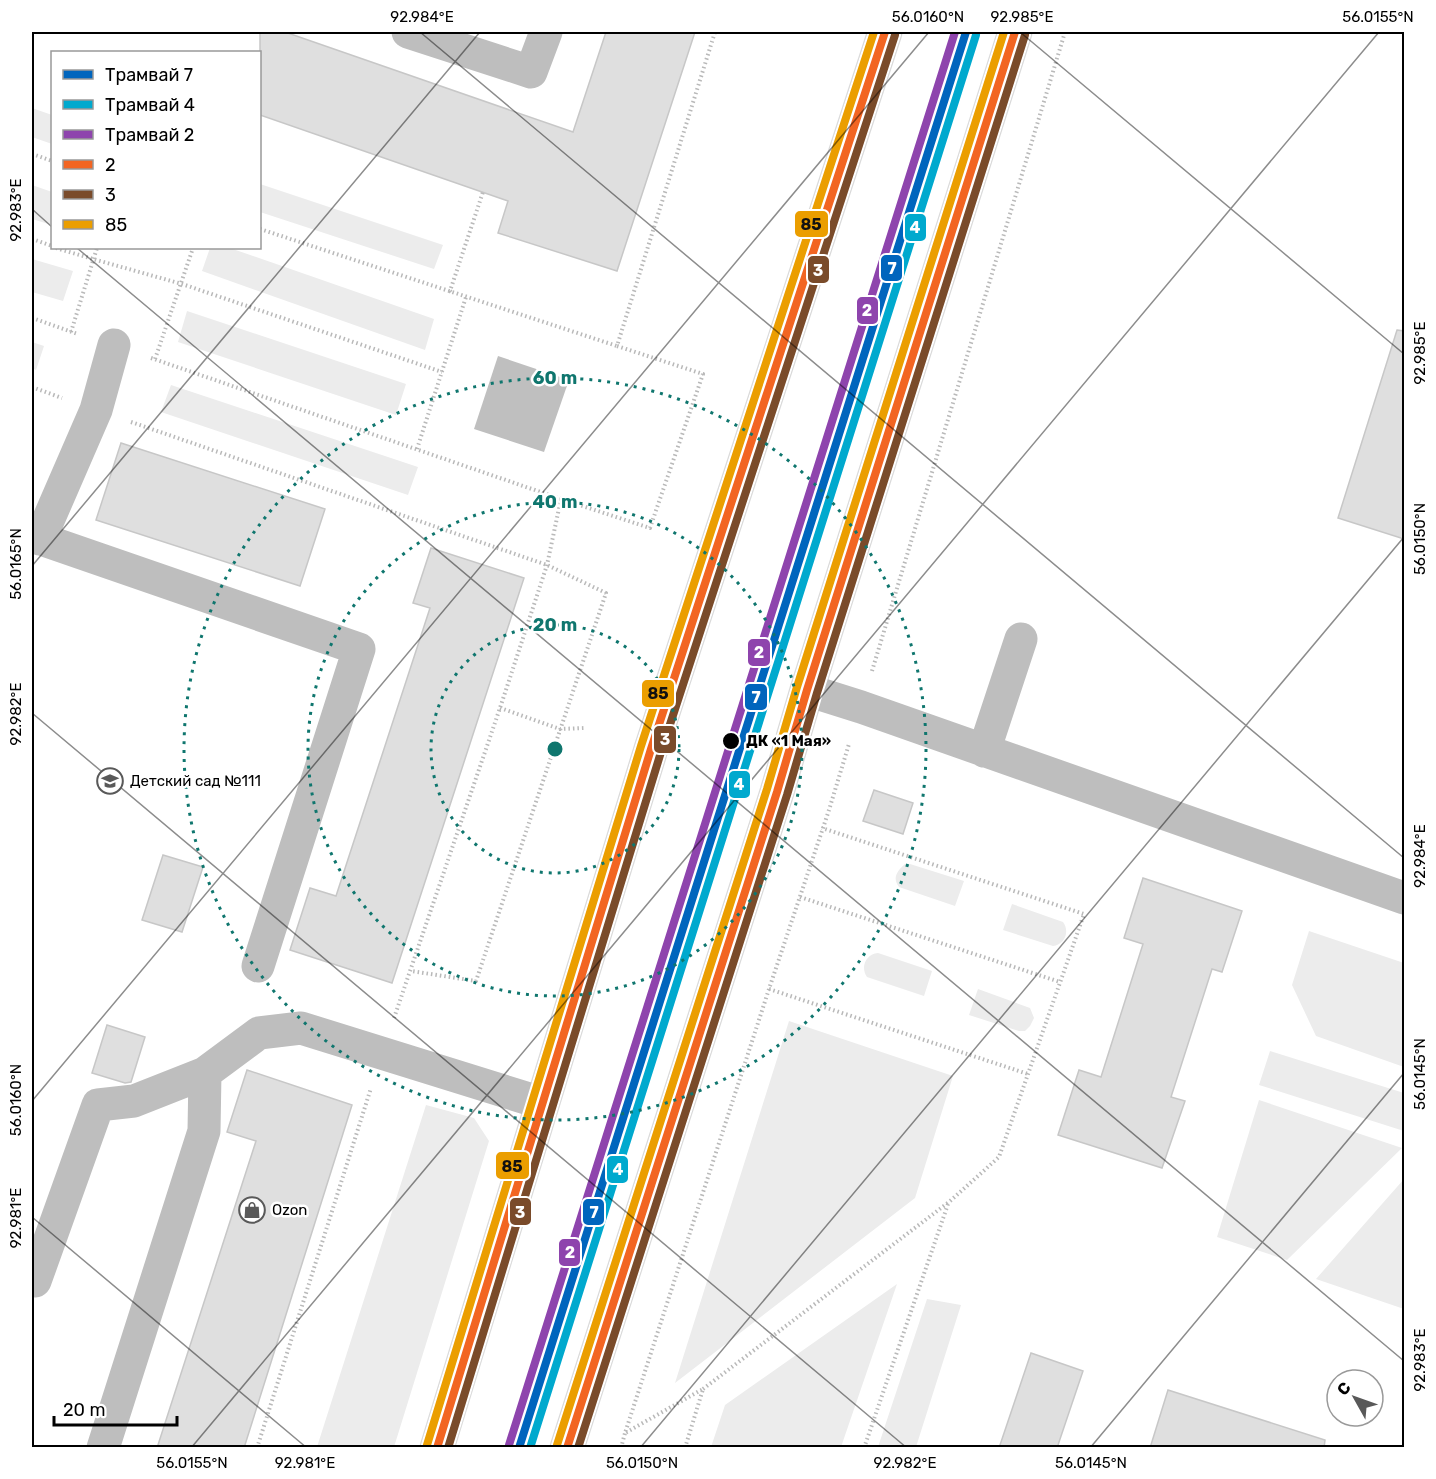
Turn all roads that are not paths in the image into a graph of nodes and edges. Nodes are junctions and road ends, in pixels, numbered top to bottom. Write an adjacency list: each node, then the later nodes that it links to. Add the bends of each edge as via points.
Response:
1 (408, 32): 2 (main road, via 531,72)
2 (546, 32)
3 (885, 32): 13 (main road, via 651,749)
4 (1015, 32): 8 (main road)
5 (114, 345): 6 (main road, via 96,410)
6 (36, 537): 11 (main road, via 359,649)
7 (1020, 639): 9 (main road)
8 (807, 690): 9 (main road); 17 (main road)
9 (984, 751): 10 (main road)
10 (1404, 898)
11 (258, 966)
12 (205, 1073): 13 (main road, via 259,1033 301,1028); 14 (main road, via 134,1101 98,1105); 15 (main road, via 204,1131)
13 (542, 1103): 16 (main road)
14 (34, 1281)
15 (103, 1448)
16 (437, 1448)
17 (567, 1448)

